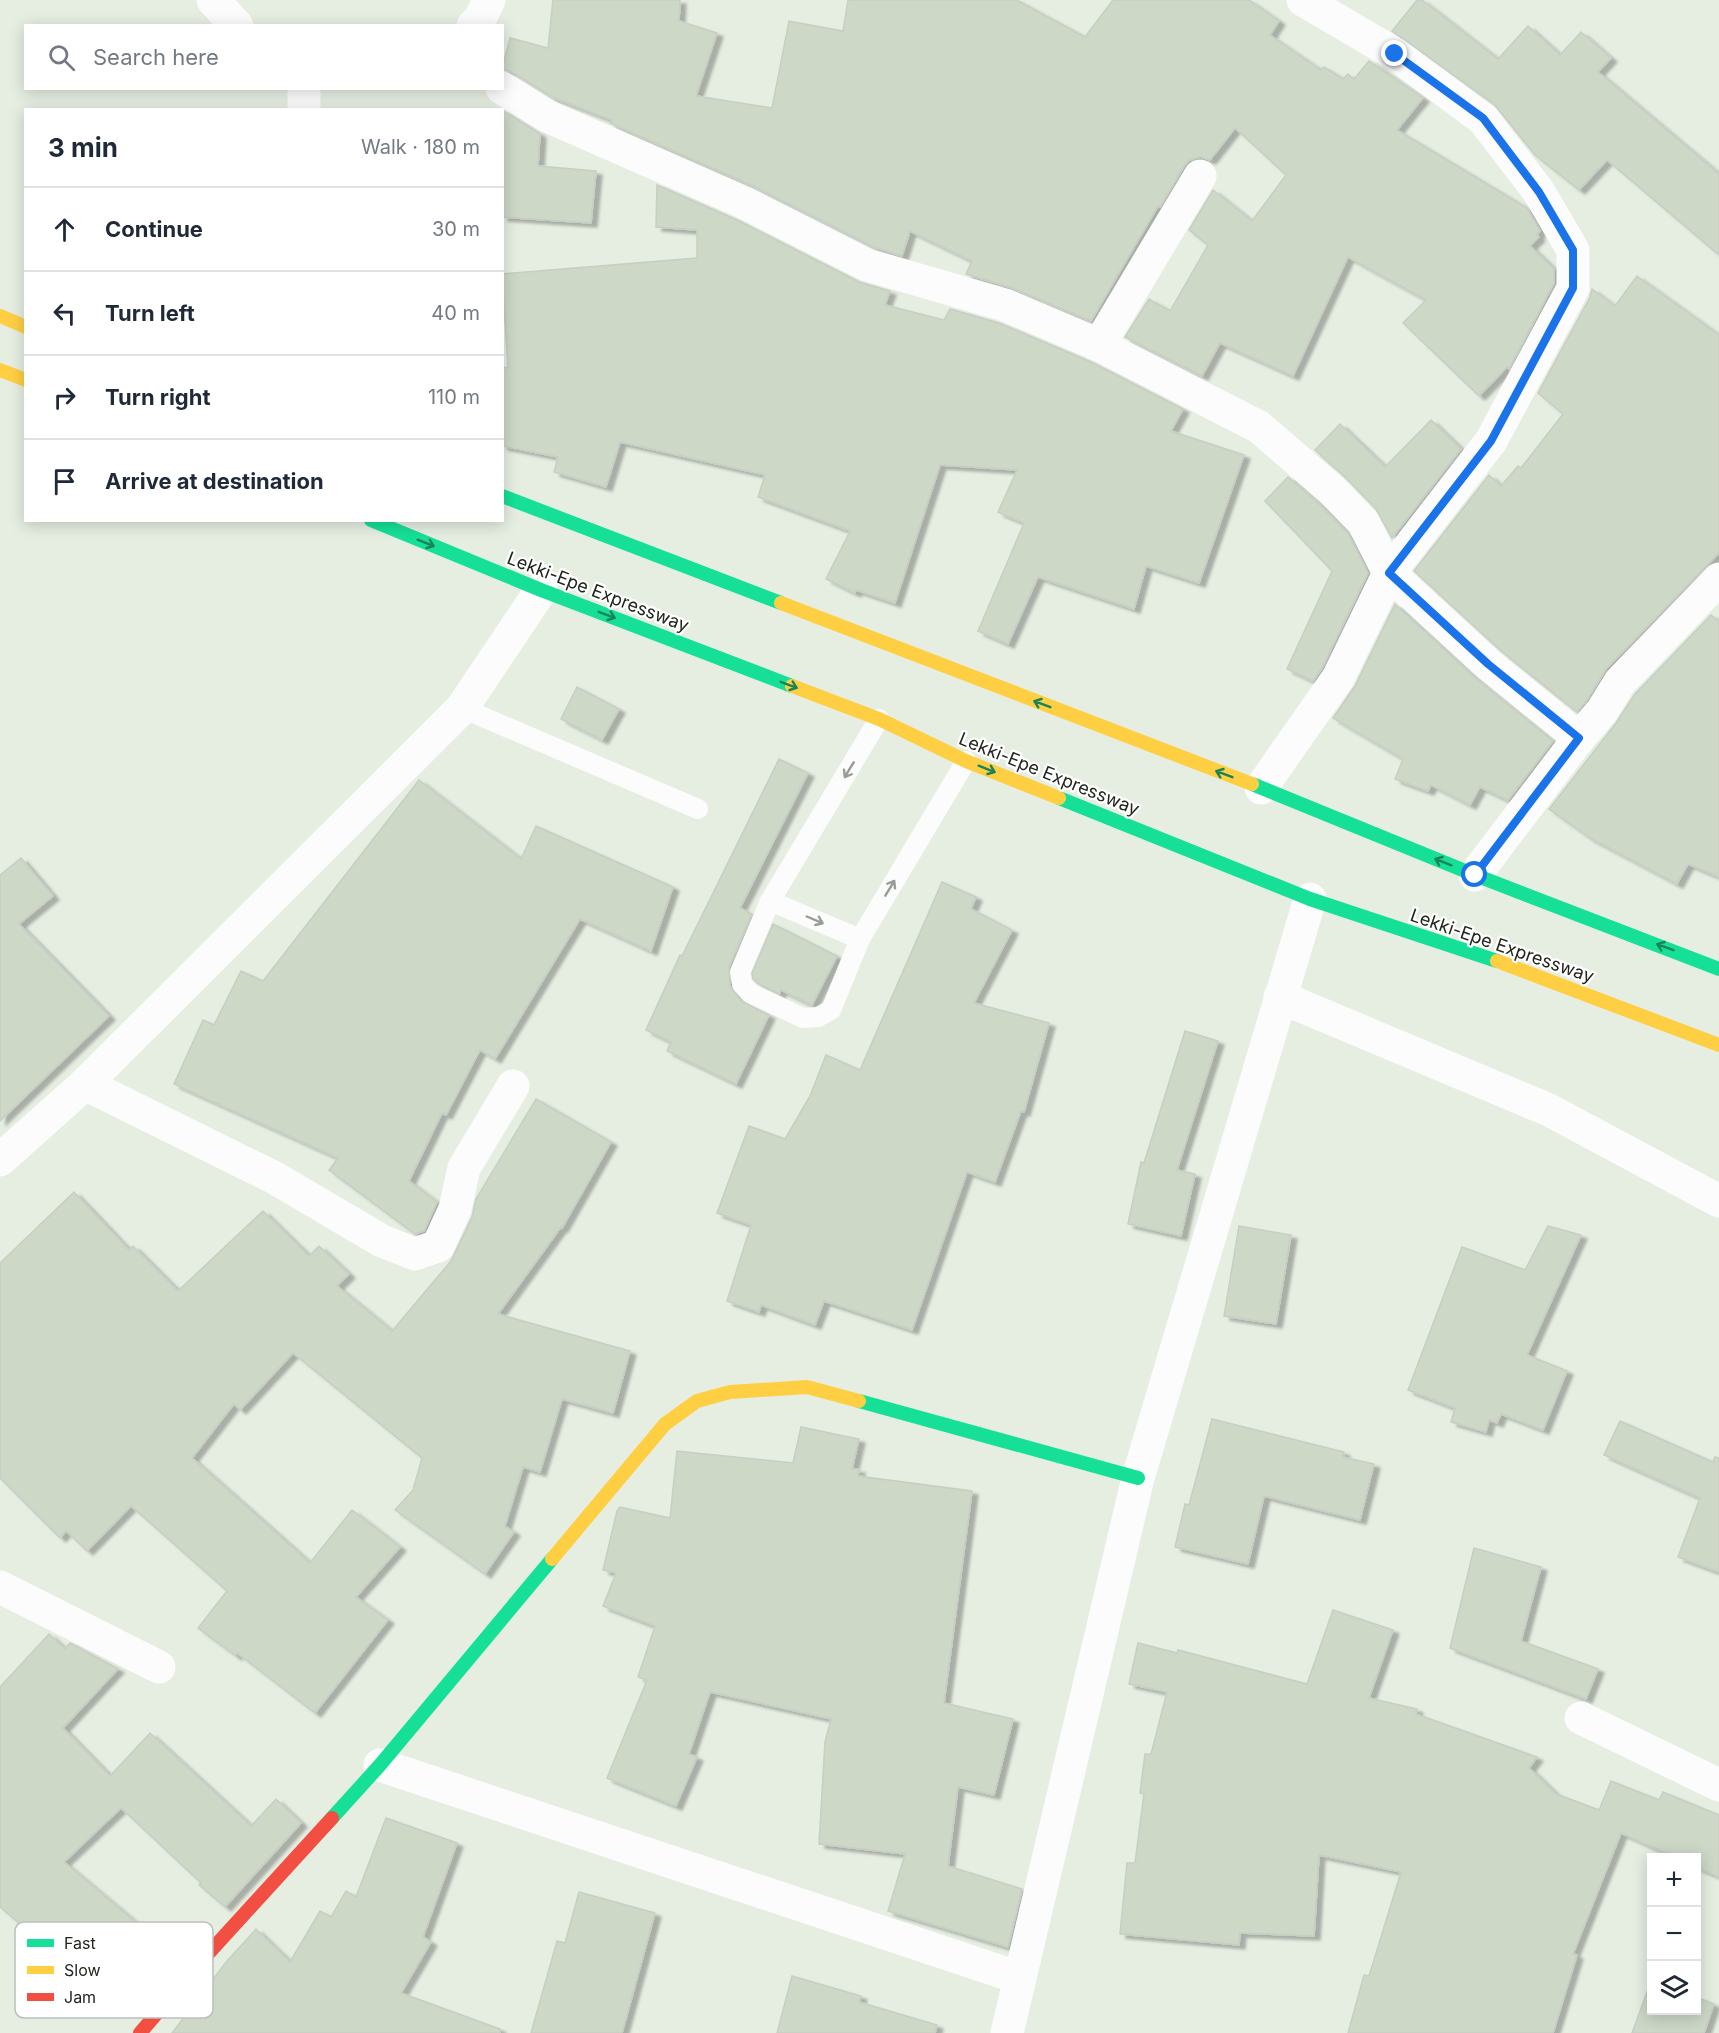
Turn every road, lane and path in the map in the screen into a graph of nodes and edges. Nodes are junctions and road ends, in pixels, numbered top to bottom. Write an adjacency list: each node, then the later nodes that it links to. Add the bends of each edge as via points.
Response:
1 (213, 0): 4 (street)
2 (489, 0): 5 (street)
3 (1304, 0): 17 (street, via 1395,54 1483,118 1539,192 1573,250 1573,288 1491,441)
4 (235, 24)
5 (475, 24)
6 (504, 89): 12 (street, via 548,116 745,203 867,265 1005,304)
7 (304, 90): 8 (street)
8 (304, 108)
9 (1200, 176): 12 (street)
10 (0, 316): 11 (main road)
11 (24, 326)
12 (1099, 345): 17 (street, via 1259,427 1363,522)
13 (0, 370): 14 (main road)
14 (24, 379)
15 (504, 497): 24 (main road, one-way to 15)
16 (376, 522): 19 (main road, Lekki-Epe Expressway, one-way to 19)
17 (1389, 573): 22 (street, via 1488,664); 24 (street, via 1338,678)
18 (1719, 579): 22 (street, via 1620,682)
19 (541, 590): 20 (street); 21 (main road, Lekki-Epe Expressway, one-way to 21)
20 (462, 708): 25 (lane); 33 (street)
21 (879, 719): 23 (main road, Lekki-Epe Expressway); 28 (lane, one-way to 28)
22 (1579, 738): 26 (street)
23 (966, 760): 27 (main road, Lekki-Epe Expressway, one-way to 27); 29 (lane, one-way to 23)
24 (1261, 788): 26 (main road, one-way to 24)
25 (698, 809)
26 (1475, 875): 30 (main road, one-way to 26)
27 (1310, 899): 31 (street); 32 (main road, Lekki-Epe Expressway, via 1496,960)
28 (770, 901): 29 (lane, one-way to 29); 29 (lane, via 740,972 742,984 750,993 803,1018 818,1017 831,1010)
29 (860, 939)
30 (1719, 969)
31 (1280, 997): 36 (street, via 1549,1110); 37 (street)
32 (1719, 1045)
33 (85, 1084): 34 (street, via 275,1178 382,1241 415,1254 438,1246 455,1209 464,1168); 35 (street)
34 (513, 1086)
35 (0, 1160)
36 (1719, 1201)
37 (1138, 1478): 41 (main road, via 807,1387 730,1392 697,1401 665,1424); 44 (street)
38 (0, 1587): 39 (street)
39 (159, 1667)
40 (1581, 1718): 42 (street)
41 (380, 1765): 43 (main road); 44 (street)
42 (1719, 1785)
43 (213, 1948)
44 (1020, 1978): 47 (street)
45 (153, 2018): 46 (main road)
46 (140, 2033)
47 (1007, 2033)

